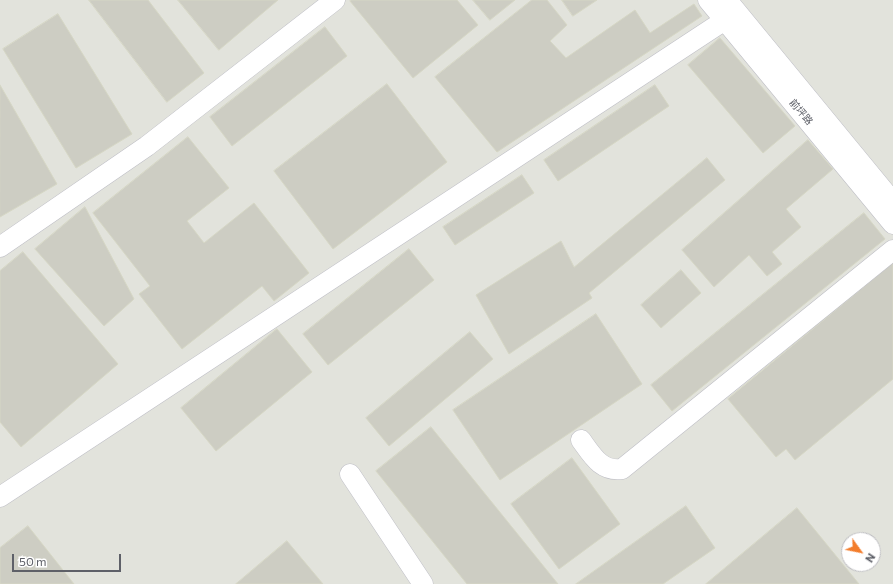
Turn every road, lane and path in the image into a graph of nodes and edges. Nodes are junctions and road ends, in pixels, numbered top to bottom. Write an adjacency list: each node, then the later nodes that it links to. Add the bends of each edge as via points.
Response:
1 (335, 0): 7 (street, via 147,146)
2 (708, 0): 4 (street, 前坪路)
3 (727, 0): 5 (street, 前坪路)
4 (725, 20): 6 (street, 前坪路); 11 (street)
5 (893, 202)
6 (893, 224)
7 (0, 247)
8 (893, 250): 9 (street, via 622,468 613,470 600,465)
9 (581, 440)
10 (350, 474): 12 (street)
11 (0, 497)
12 (423, 584)

